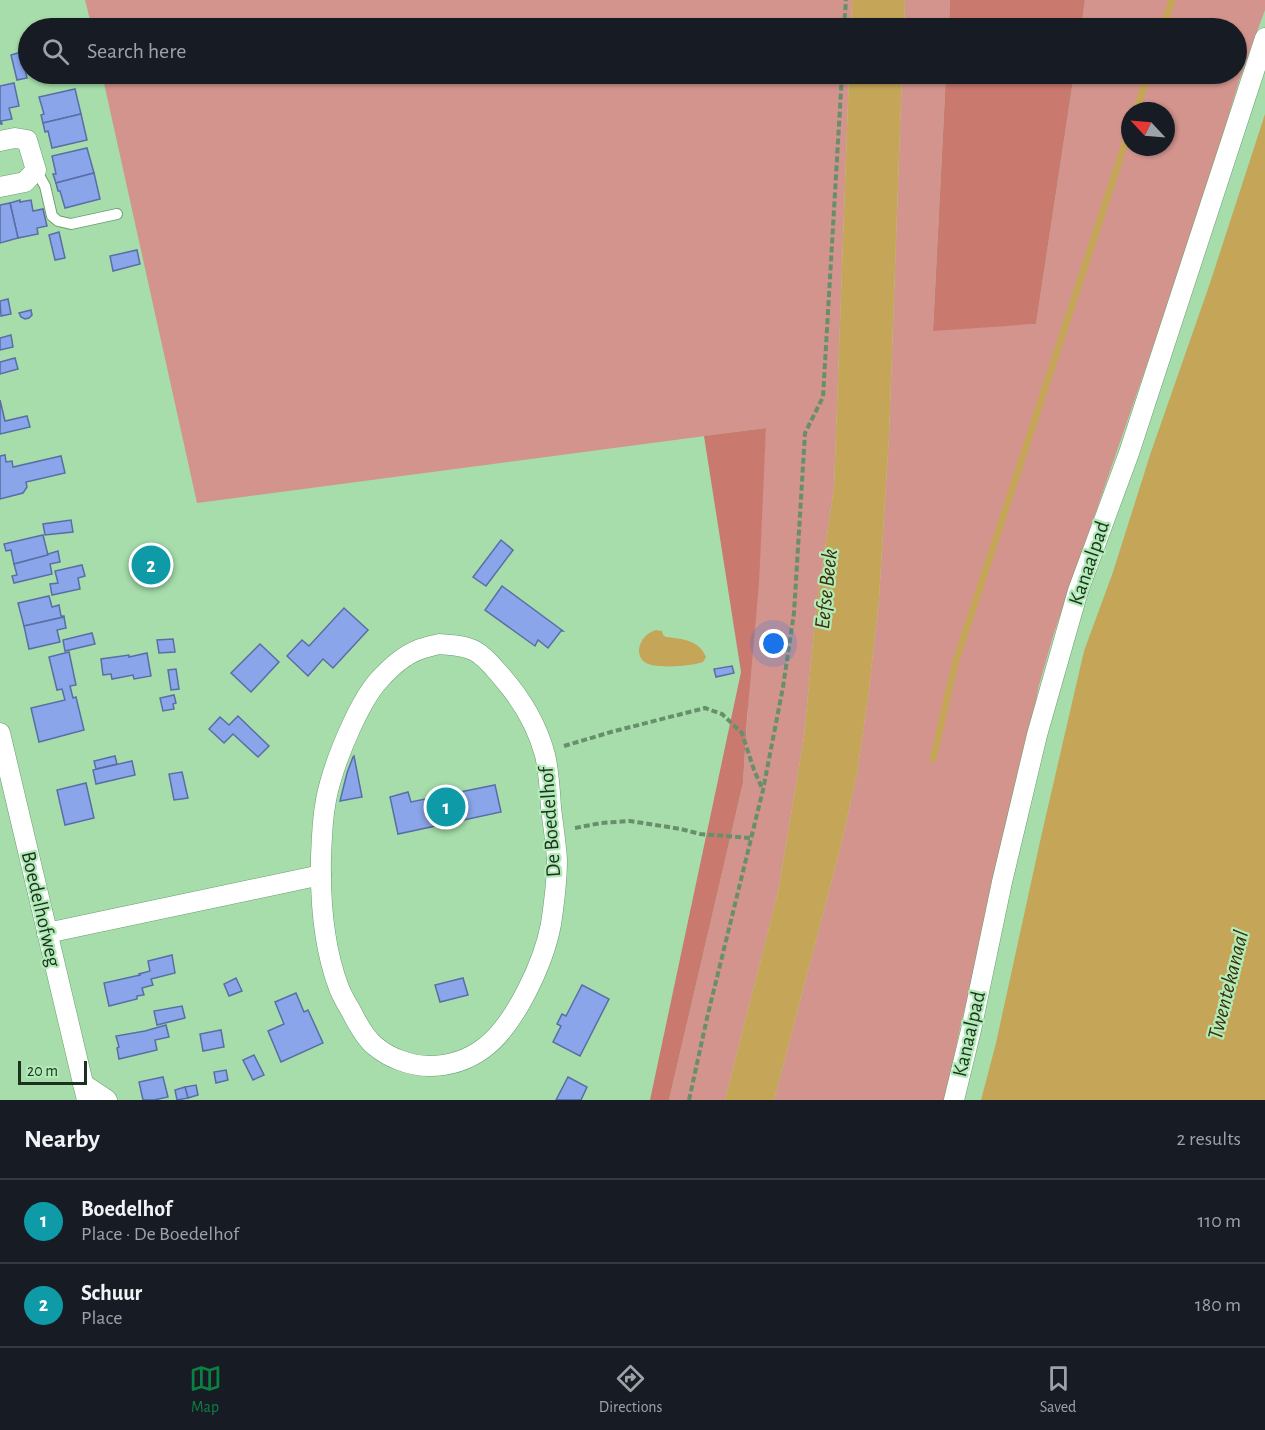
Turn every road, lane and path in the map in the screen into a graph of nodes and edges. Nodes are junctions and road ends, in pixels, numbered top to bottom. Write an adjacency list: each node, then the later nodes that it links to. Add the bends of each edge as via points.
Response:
1 (846, 0): 2 (path)
2 (845, 18)
3 (1265, 38): 19 (street, Kanaalpad, via 1129,453 1078,591 1037,735)
4 (841, 84): 11 (path, via 823,397 805,433 794,613)
5 (0, 141): 6 (street, via 27,140)
6 (36, 170): 7 (street, via 25,182); 8 (lane, via 45,186 52,216 58,221 71,224)
7 (0, 187)
8 (117, 214)
9 (0, 733): 15 (street, Boedelhofweg)
10 (542, 747): 11 (path, via 562,747 705,708 722,714 742,733); 12 (street, De Boedelhof); 14 (street, De Boedelhof, via 528,711 476,651 439,644 418,650 379,680 345,740 330,784 322,828)
11 (762, 790): 13 (path)
12 (554, 833): 13 (path, via 630,821 700,834); 14 (street, De Boedelhof, via 557,862 550,926 528,990 509,1023 485,1048 456,1062 432,1066 407,1062 374,1045 364,1034 339,989 329,956)
13 (751, 838): 18 (path)
14 (321, 875): 15 (street)
15 (47, 933): 16 (street, Boedelhofweg)
16 (85, 1092): 17 (street, Boedelhofweg)
17 (107, 1100)
18 (689, 1100)
19 (954, 1100)

